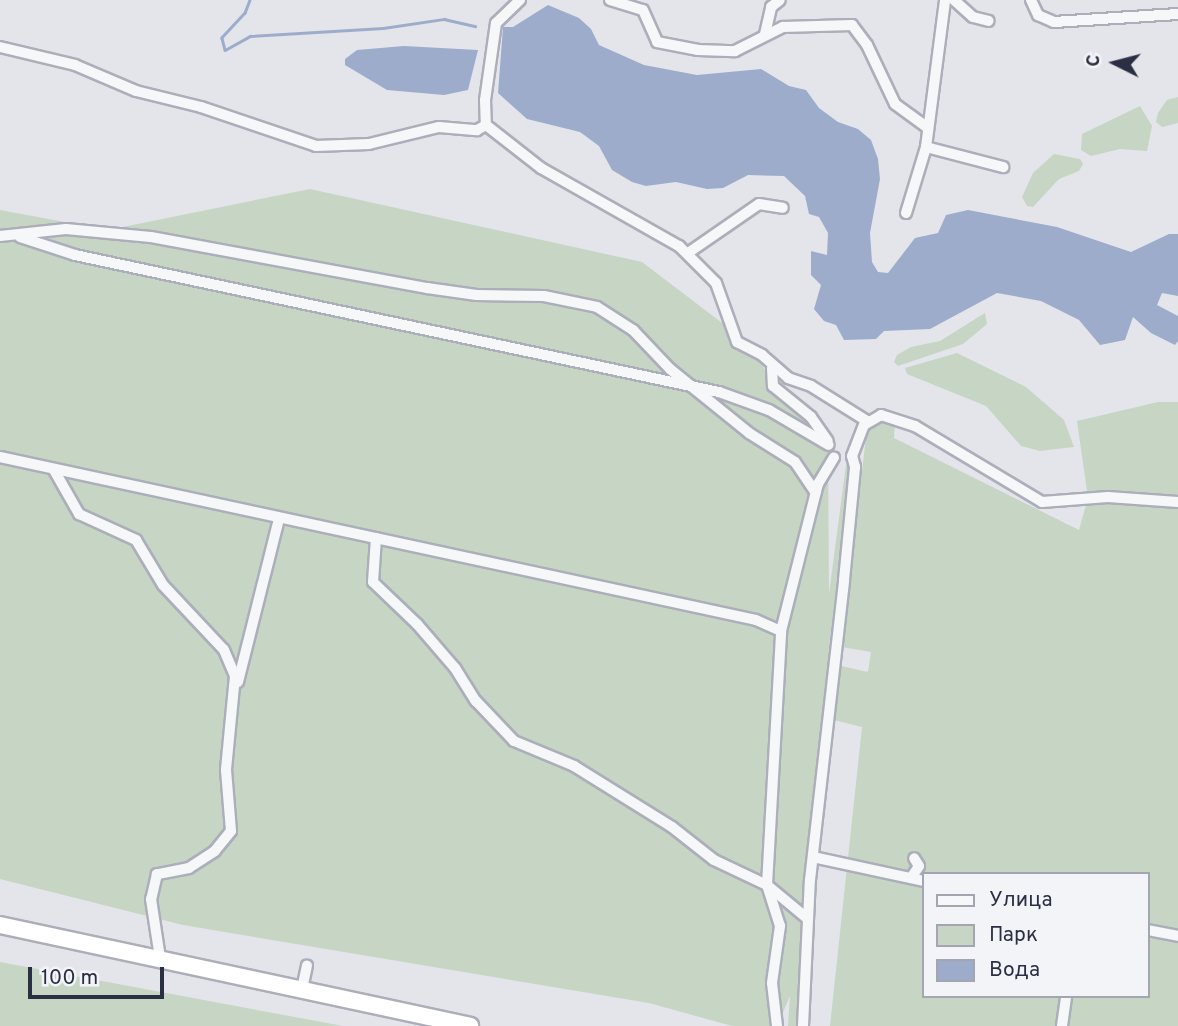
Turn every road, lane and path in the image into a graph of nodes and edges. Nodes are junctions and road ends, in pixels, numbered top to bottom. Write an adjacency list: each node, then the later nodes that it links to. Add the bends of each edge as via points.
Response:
1 (520, 0): 11 (street, via 496,23)
2 (610, 0): 9 (street, via 640,8 657,42 679,48 735,51)
3 (780, 0): 9 (street, via 771,7)
4 (945, 0): 12 (street)
5 (954, 0): 8 (street, via 973,17)
6 (1031, 0): 7 (street, via 1038,15 1054,22)
7 (1178, 14)
8 (989, 21)
9 (770, 29): 12 (street, via 852,25 867,45 895,104)
10 (0, 47): 11 (street, via 75,65 136,91 230,116 310,145 369,144 439,127 477,130)
11 (486, 125): 19 (street, via 541,168)
12 (928, 128): 13 (street)
13 (926, 147): 14 (street); 16 (street)
14 (1003, 167)
15 (783, 208): 19 (street, via 759,204)
16 (906, 213)
17 (0, 236): 18 (street)
18 (18, 237): 21 (street, via 75,255); 21 (street, via 66,229 151,237 427,288 572,301 597,307 623,322)
19 (688, 253): 20 (street, via 696,268 716,284 737,342 762,355)
20 (772, 368): 22 (street); 23 (street, via 773,386 822,428)
21 (689, 386): 23 (street, via 769,410); 28 (street, via 795,462)
22 (867, 421): 24 (street); 29 (street, via 881,415 915,426 1042,502 1108,497)
23 (829, 445): 26 (street)
24 (852, 456): 26 (street); 34 (street, via 855,467)
25 (0, 457): 27 (street)
26 (834, 457): 28 (street)
27 (54, 470): 30 (street); 33 (street, via 79,514 136,540 163,585 225,650 233,664)
28 (816, 493): 32 (street)
29 (1178, 502)
30 (279, 519): 31 (street); 33 (street)
31 (376, 538): 32 (street, via 756,620); 38 (street, via 373,582 417,624 456,668 476,701 514,741 574,766 672,827 714,860)
32 (781, 631): 38 (street)
33 (235, 689): 43 (street, via 226,770 231,831 198,863 161,871 155,878 151,907)
34 (813, 858): 36 (street); 39 (street)
35 (914, 858): 36 (street, via 919,866)
36 (911, 878): 37 (street)
37 (922, 881)
38 (767, 885): 39 (street); 48 (street, via 780,926 772,983)
39 (809, 919): 49 (street)
40 (0, 925): 43 (highway)
41 (1150, 930): 42 (street)
42 (1178, 936)
43 (160, 958): 45 (highway)
44 (307, 966): 45 (street)
45 (302, 989): 47 (highway)
46 (1066, 998): 50 (street)
47 (470, 1026)
48 (777, 1026)
49 (803, 1026)
50 (1062, 1026)

